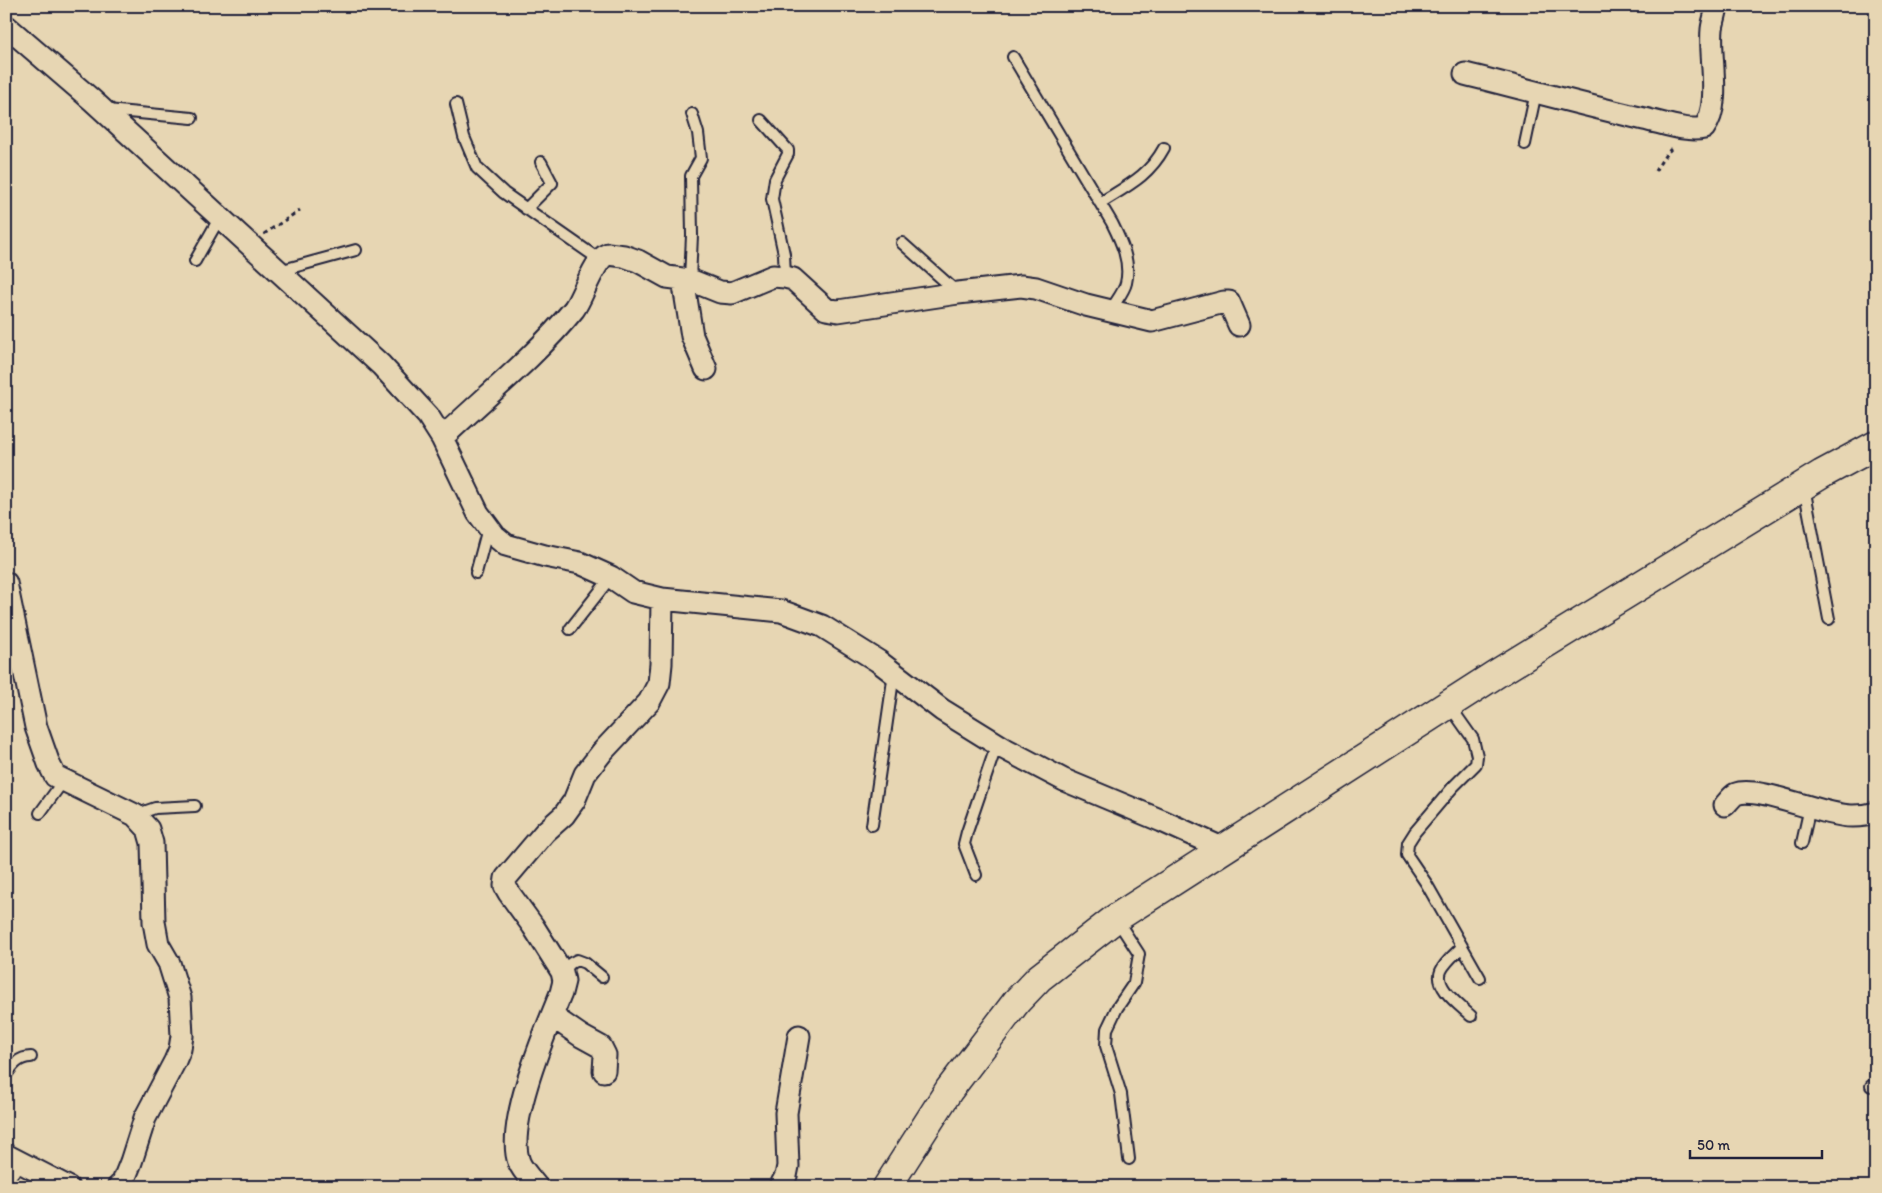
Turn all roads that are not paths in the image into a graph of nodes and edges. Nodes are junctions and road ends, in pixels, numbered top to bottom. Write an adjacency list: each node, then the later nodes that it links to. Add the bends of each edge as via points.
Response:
1 (1717, 6): 5 (street, via 1712,29 1712,108 1704,128 1696,130)
2 (6, 26): 7 (street)
3 (1013, 57): 14 (lane)
4 (1465, 74): 5 (street)
5 (1536, 92): 11 (lane)
6 (456, 104): 15 (lane, via 464,137 477,168)
7 (101, 109): 9 (lane); 16 (street)
8 (692, 114): 23 (lane, via 701,158 690,176 692,235)
9 (192, 118)
10 (761, 120): 22 (lane, via 788,150 775,179 772,199)
11 (1525, 144)
12 (1164, 148): 14 (lane, via 1146,174)
13 (541, 162): 15 (lane, via 552,183)
14 (1100, 203): 25 (lane, via 1123,246 1127,265 1126,284)
15 (526, 209): 19 (lane)
16 (220, 217): 20 (lane); 21 (street)
17 (902, 243): 24 (lane)
18 (356, 250): 21 (lane)
19 (600, 260): 23 (street, via 608,254 624,256 667,277); 28 (street, via 576,306 558,328)
20 (195, 261)
21 (279, 271): 28 (street, via 381,365 428,416)
22 (786, 277): 23 (street, via 773,276 732,293 720,292); 24 (street, via 793,279 826,309 838,311)
23 (686, 279): 27 (street, via 692,336)
24 (958, 293): 25 (street, via 1022,286)
25 (1111, 310): 26 (street, via 1152,321 1229,302)
26 (1239, 325)
27 (706, 369)
28 (442, 438): 31 (street)
29 (1876, 445): 30 (street)
30 (1804, 486): 36 (lane); 40 (street)
31 (488, 527): 32 (lane); 33 (street, via 506,545 580,563)
32 (476, 573)
33 (611, 577): 35 (street, via 633,592); 37 (lane)
34 (6, 583): 38 (street)
35 (662, 600): 39 (street, via 781,611 822,626); 55 (street, via 662,664 659,683 649,702 585,774 574,801 564,815 506,878 505,886 509,893)
36 (1829, 618)
37 (570, 629)
38 (15, 661): 42 (street, via 55,776)
39 (894, 673): 41 (street, via 942,710); 49 (lane)
40 (1448, 705): 51 (street); 54 (lane, via 1473,739 1476,764 1416,832 1408,843 1407,855)
41 (997, 744): 51 (street, via 1064,780); 52 (lane, via 964,844)
42 (64, 780): 46 (lane); 48 (street)
43 (1725, 805): 45 (street, via 1735,795 1744,793)
44 (195, 806): 48 (lane, via 155,808)
45 (1810, 807): 47 (street, via 1852,817); 50 (lane)
46 (40, 813)
47 (1876, 813)
48 (135, 815): 68 (street, via 148,829 152,843 154,922 158,944 170,963 180,998 182,1036 175,1061 145,1118 131,1162)
49 (872, 825)
50 (1802, 843)
51 (1224, 849): 53 (street)
52 (976, 875)
53 (1116, 918): 64 (lane, via 1140,954 1134,983 1107,1029 1106,1046 1121,1094); 71 (street, via 1039,978 1017,1001 949,1090)
54 (1462, 947): 57 (lane); 59 (lane, via 1440,973 1440,980 1445,990)
55 (562, 972): 56 (lane, via 577,960); 58 (street, via 564,981)
56 (602, 977)
57 (1480, 978)
58 (552, 1016): 62 (street, via 601,1047 605,1055); 69 (street, via 532,1067 515,1138 519,1162)
59 (1471, 1016)
60 (799, 1036): 70 (street, via 786,1113 788,1166)
61 (31, 1057): 63 (lane, via 23,1057)
62 (604, 1071)
63 (6, 1075)
64 (1129, 1158)
65 (14, 1159): 66 (lane); 67 (street)
66 (6, 1182)
67 (68, 1187)
68 (118, 1187)
69 (537, 1187)
70 (780, 1187)
71 (887, 1187)

